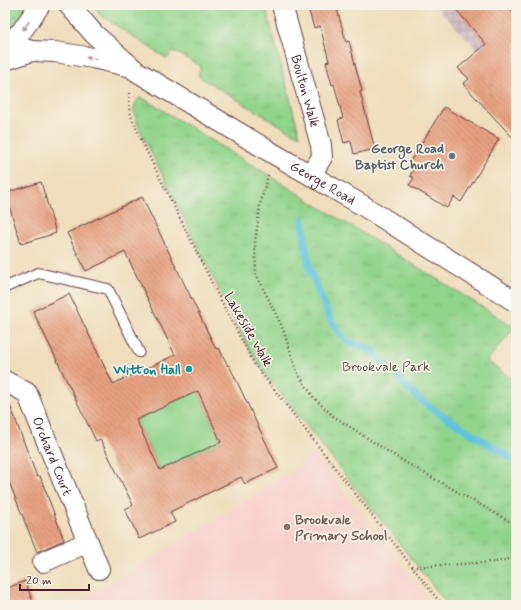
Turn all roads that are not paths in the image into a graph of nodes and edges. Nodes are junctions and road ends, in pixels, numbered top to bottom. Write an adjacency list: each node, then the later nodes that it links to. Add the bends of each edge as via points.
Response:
1 (40, 5): 4 (street, one-way to 4, via 22,32)
2 (69, 5): 5 (street, George Road, via 94,34)
3 (282, 5): 6 (street, Boulton Walk, via 321,145 322,157)
4 (6, 49): 5 (street, George Road, one-way to 4, via 55,52)
5 (132, 68): 6 (street, George Road)
6 (311, 175): 8 (street, George Road)
7 (5, 285): 9 (lane, via 6,287 38,273 108,289)
8 (516, 302)
9 (139, 352)
10 (5, 381): 11 (street, Orchard Court, via 27,393)
11 (88, 542): 12 (street); 13 (street, Orchard Court)
12 (43, 562)
13 (99, 569)

